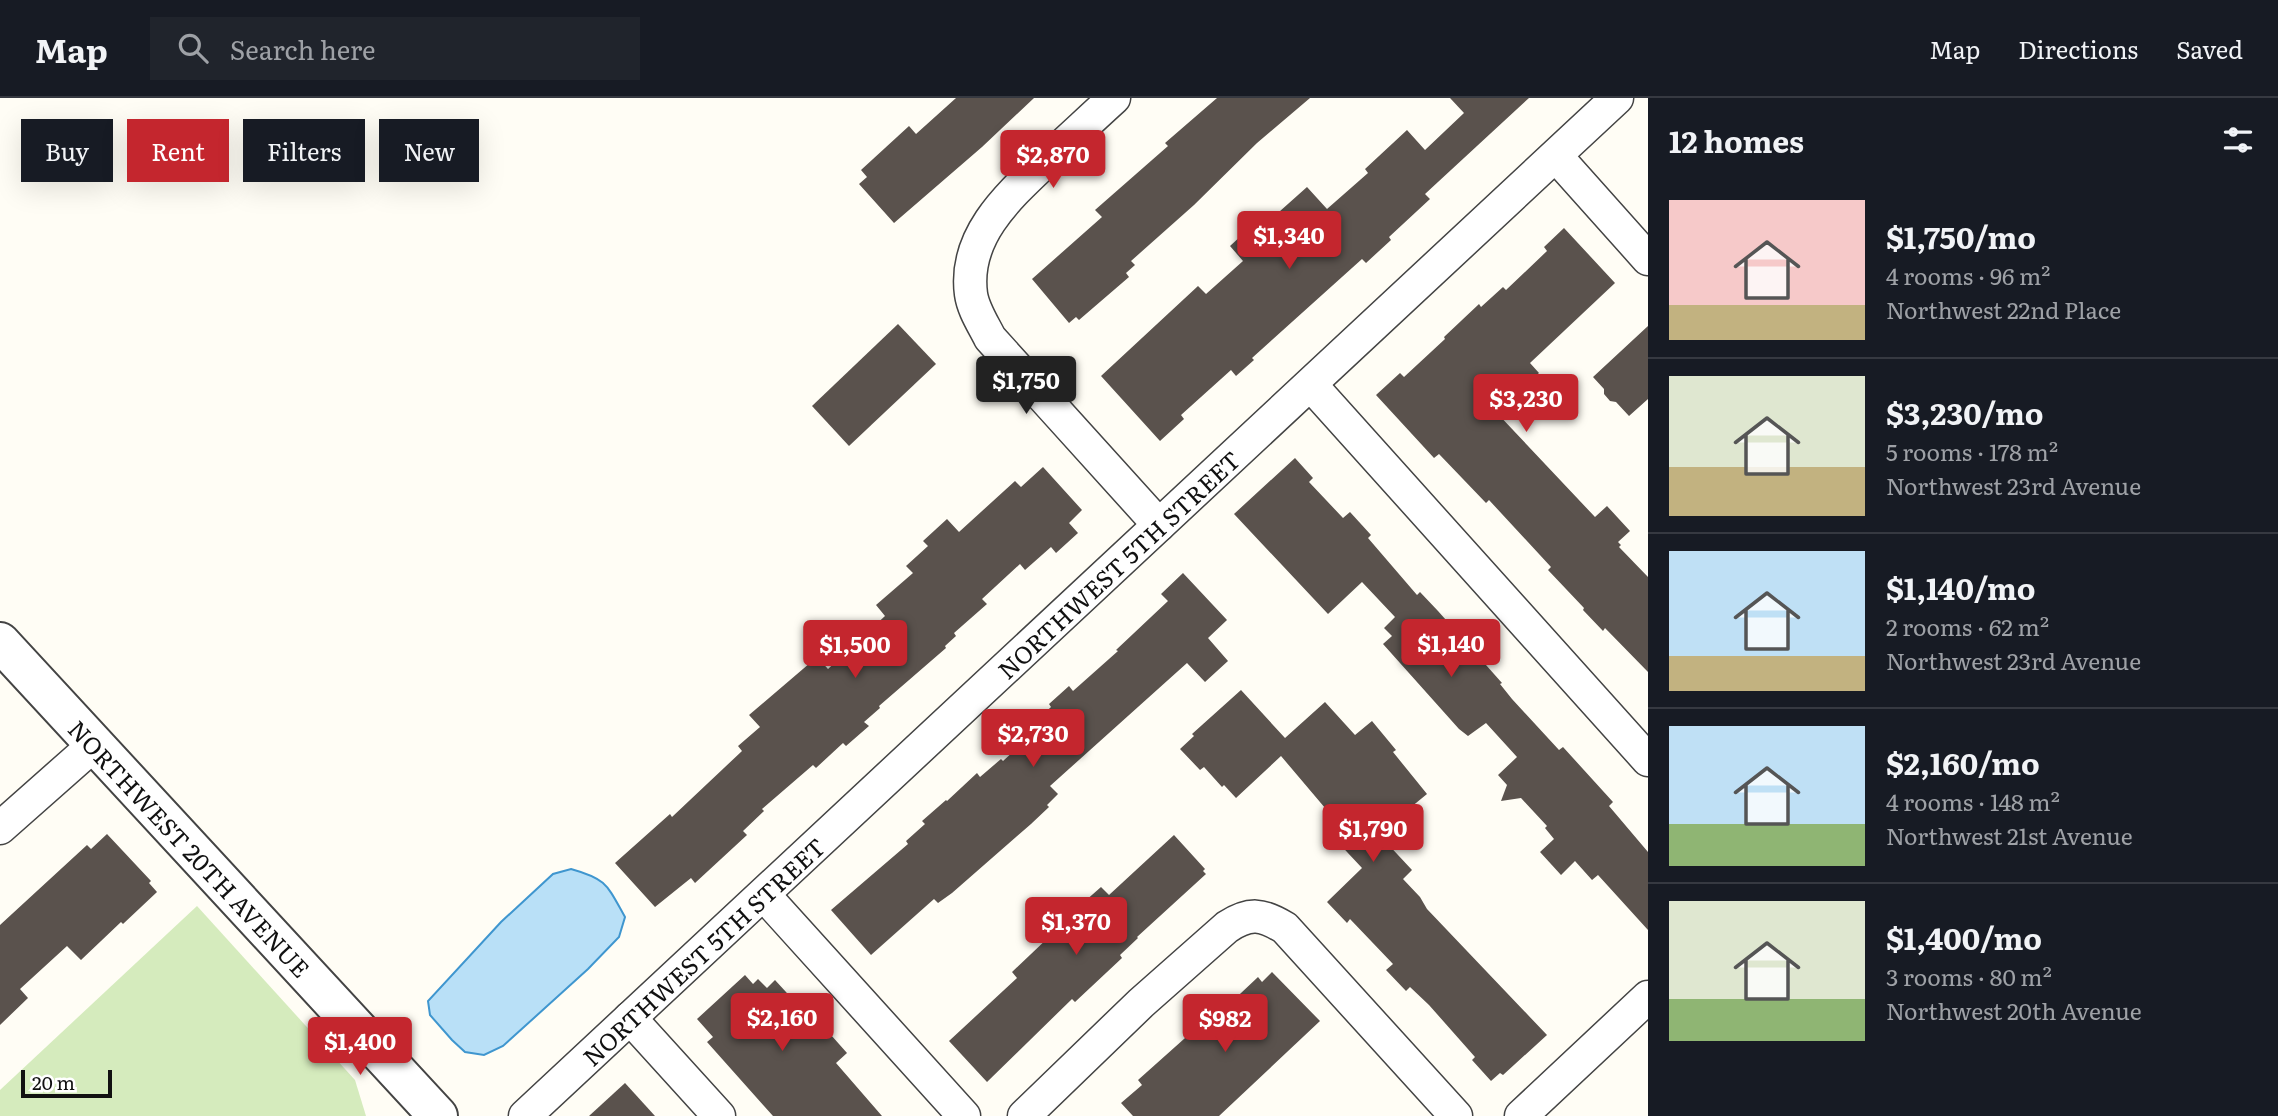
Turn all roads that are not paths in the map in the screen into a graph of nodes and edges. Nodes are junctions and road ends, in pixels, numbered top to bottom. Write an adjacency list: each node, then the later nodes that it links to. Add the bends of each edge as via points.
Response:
1 (1114, 98): 6 (street, via 1007,198 989,222 976,246 971,295 990,338)
2 (1617, 98): 3 (street, NORTHWEST 5TH STREET)
3 (1556, 156): 4 (street); 5 (street, NORTHWEST 5TH STREET)
4 (1648, 259)
5 (1311, 385): 6 (street, NORTHWEST 5TH STREET); 9 (street)
6 (1159, 525): 11 (street, NORTHWEST 5TH STREET)
7 (0, 642): 8 (street, NORTHWEST 20TH AVENUE)
8 (95, 744): 10 (street); 14 (street, NORTHWEST 20TH AVENUE)
9 (1648, 760)
10 (0, 828)
11 (764, 895): 13 (street, NORTHWEST 5TH STREET); 17 (street)
12 (1648, 997): 20 (street)
13 (630, 1018): 15 (street, NORTHWEST 5TH STREET); 16 (street)
14 (438, 1116)
15 (525, 1116)
16 (719, 1116)
17 (964, 1116)
18 (1024, 1116): 19 (street, via 1227,927 1251,916 1271,919 1286,928)
19 (1456, 1116)
20 (1521, 1116)

